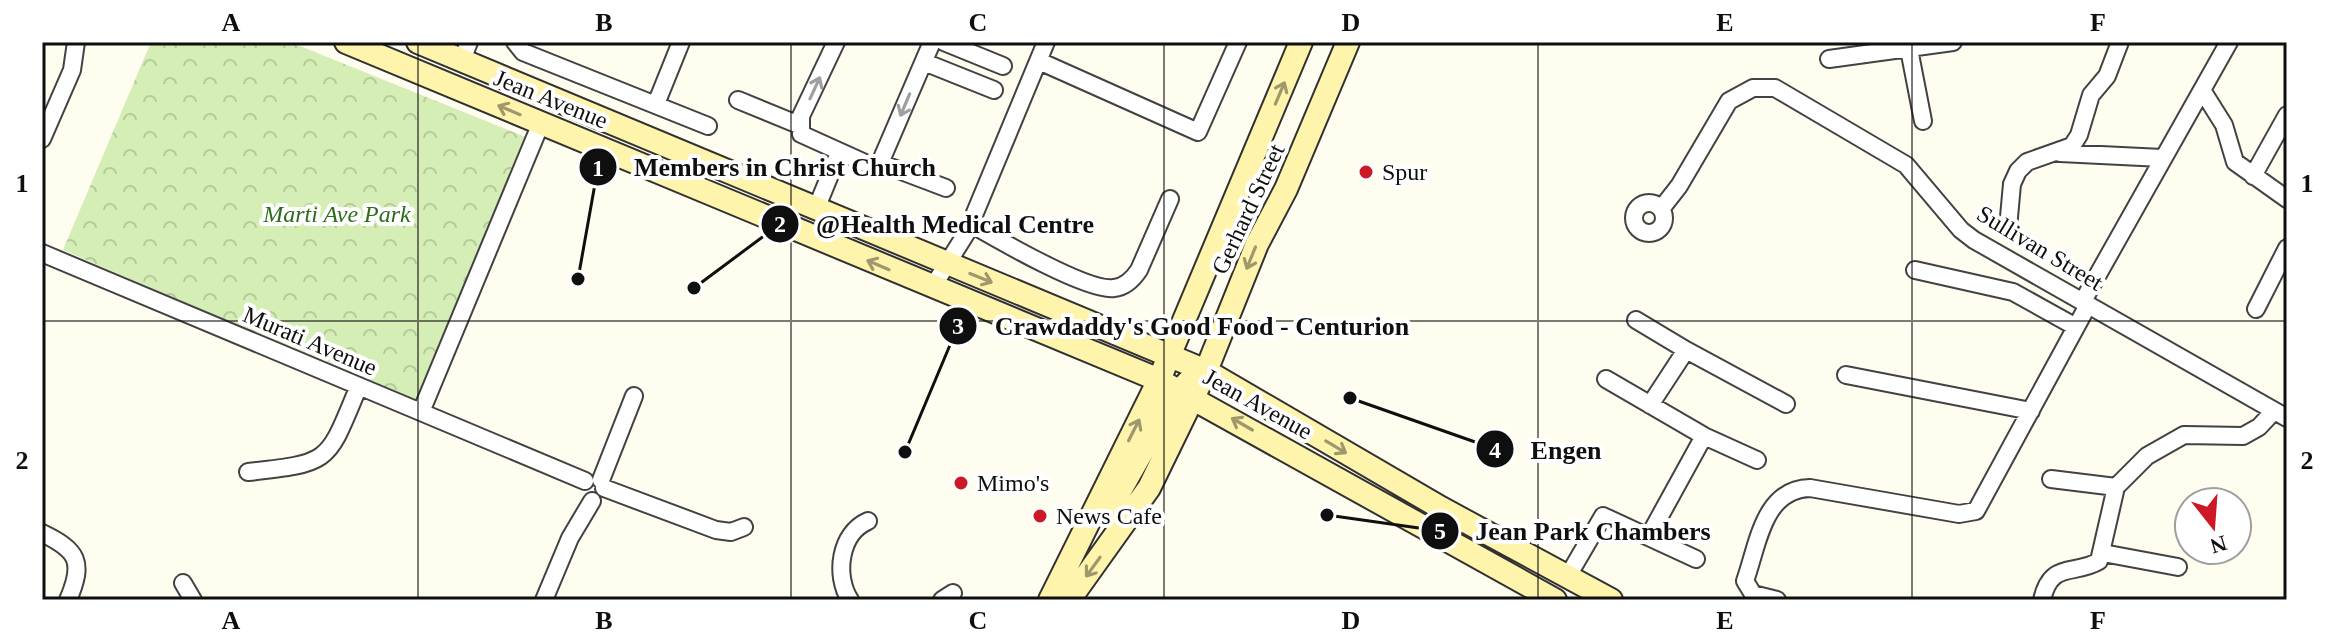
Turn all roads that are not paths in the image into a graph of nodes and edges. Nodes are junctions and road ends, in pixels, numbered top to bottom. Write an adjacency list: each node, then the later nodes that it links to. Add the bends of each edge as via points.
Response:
1 (76, 42): 32 (street, via 72,70)
2 (346, 42): 29 (main road, Jean Avenue, one-way to 2)
3 (418, 42): 18 (main road, Jean Avenue)
4 (515, 42): 26 (street, via 523,52)
5 (681, 42): 26 (street)
6 (836, 42): 30 (street, one-way to 6)
7 (932, 42): 21 (street)
8 (944, 42): 22 (street)
9 (1046, 42): 20 (street)
10 (1238, 42): 20 (street, via 1198,132)
11 (1301, 42): 55 (main road, Gerhard Street, one-way to 11)
12 (1348, 42): 56 (main road, Gerhard Street, one-way to 56)
13 (1953, 42): 17 (street)
14 (2120, 42): 34 (street, via 2107,76 2091,95 2079,135 2072,146)
15 (2229, 42): 24 (street)
16 (1879, 47): 17 (street); 19 (street)
17 (1909, 49): 28 (street)
18 (465, 51): 41 (main road, Jean Avenue)
19 (1829, 59)
20 (1039, 61): 43 (street)
21 (924, 62): 23 (street); 36 (street, one-way to 36)
22 (1003, 66)
23 (994, 90)
24 (2202, 90): 35 (street); 37 (street, via 2224,125 2235,162)
25 (738, 100): 30 (street)
26 (656, 104): 31 (street)
27 (2287, 115): 37 (street)
28 (1923, 121)
29 (541, 123): 49 (main road, Jean Avenue, one-way to 29); 65 (street)
30 (799, 125): 33 (street, via 803,136)
31 (708, 126)
32 (42, 139)
33 (839, 153): 36 (street, via 871,167); 41 (street)
34 (2057, 153): 35 (street); 44 (street, via 2027,162 2018,171)
35 (2162, 158): 50 (street)
36 (880, 163): 38 (street)
37 (2253, 176): 40 (street)
38 (946, 188)
39 (1170, 199): 43 (street, via 1139,270 1115,288 1071,275)
40 (2287, 199)
41 (816, 209): 47 (main road, Jean Avenue)
42 (1661, 209): 50 (street, Sullivan Street, via 1729,101 1753,88 1775,88 1906,165 1974,240)
43 (971, 224): 47 (street)
44 (2008, 228)
45 (2287, 248): 51 (street)
46 (42, 253): 59 (street, Murati Avenue)
47 (946, 263): 49 (street); 55 (main road, Jean Avenue, one-way to 55)
48 (1915, 270): 53 (street, via 2013,292)
49 (932, 288): 60 (main road, Jean Avenue)
50 (2086, 303): 53 (street); 66 (street, Sullivan Street)
51 (2256, 309)
52 (1636, 320): 54 (street)
53 (2076, 327): 64 (street)
54 (1686, 350): 62 (street); 63 (street)
55 (1170, 356): 56 (main road, Jean Avenue); 60 (main road, Gerhard Street)
56 (1206, 371): 60 (main road, Gerhard Street); 73 (main road, Jean Avenue, one-way to 73)
57 (1846, 375): 64 (street)
58 (1606, 379): 63 (street)
59 (358, 388): 65 (street, Murati Avenue); 69 (street, via 334,445 324,456)
60 (1177, 389): 87 (main road, Gerhard Street, one-way to 60); 88 (main road, Gerhard Street, one-way to 88, via 1149,488); 89 (main road, Jean Avenue, one-way to 60)
61 (634, 396): 72 (street)
62 (1786, 404)
63 (1650, 405): 67 (street)
64 (2031, 411): 92 (street, via 1976,511 1959,514 1810,488 1777,498 1745,581 1753,594)
65 (421, 412): 72 (street, Murati Avenue)
66 (2280, 414): 71 (street, via 2243,436 2184,435 2166,443)
67 (1704, 436): 68 (street); 77 (street)
68 (1757, 460)
69 (248, 472)
70 (2051, 479): 71 (street)
71 (2116, 487): 78 (street)
72 (596, 489): 75 (street, Murati Avenue, via 716,530); 85 (street)
73 (1463, 519): 81 (main road, Jean Avenue); 90 (main road, via 1464,531 1472,538)
74 (868, 521): 86 (street, via 849,535 840,575)
75 (744, 527)
76 (42, 533): 83 (street, via 74,553 77,571)
77 (1649, 536): 79 (street); 81 (street, via 1603,516)
78 (2103, 553): 80 (street); 93 (street, via 2090,567 2059,573 2049,581)
79 (1696, 559)
80 (2178, 567)
81 (1568, 576): 91 (main road, Jean Avenue)
82 (183, 583): 84 (street)
83 (68, 600)
84 (193, 600)
85 (544, 600)
86 (850, 600)
87 (1050, 600)
88 (1069, 600)
89 (1555, 600)
90 (1581, 600)
91 (1611, 600)
92 (1777, 600)
93 (2042, 600)

